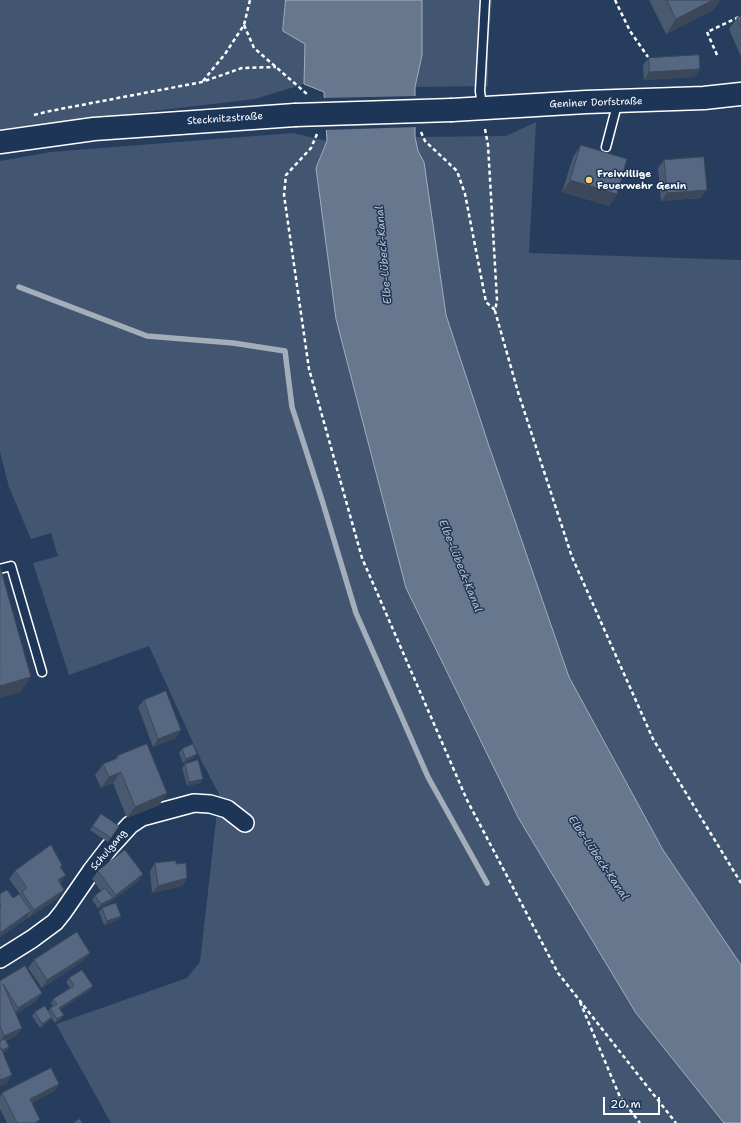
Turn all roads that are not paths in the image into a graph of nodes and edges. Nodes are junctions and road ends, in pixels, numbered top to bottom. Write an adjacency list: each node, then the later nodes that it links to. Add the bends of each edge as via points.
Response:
1 (485, 0): 4 (lane, via 480,91)
2 (741, 94): 3 (main road, Geniner Dorfstraße)
3 (618, 101): 4 (main road, Geniner Dorfstraße); 7 (lane)
4 (482, 109): 5 (main road, Geniner Dorfstraße)
5 (452, 110): 6 (main road, Stecknitzstraße, bridge, via 295,114 94,129)
6 (0, 142)
7 (606, 147)
8 (0, 569): 9 (lane, via 12,566)
9 (42, 672)
10 (245, 823): 11 (street, Schulgang, via 227,809 194,803 142,817 130,825 109,848 55,922)
11 (0, 959)

